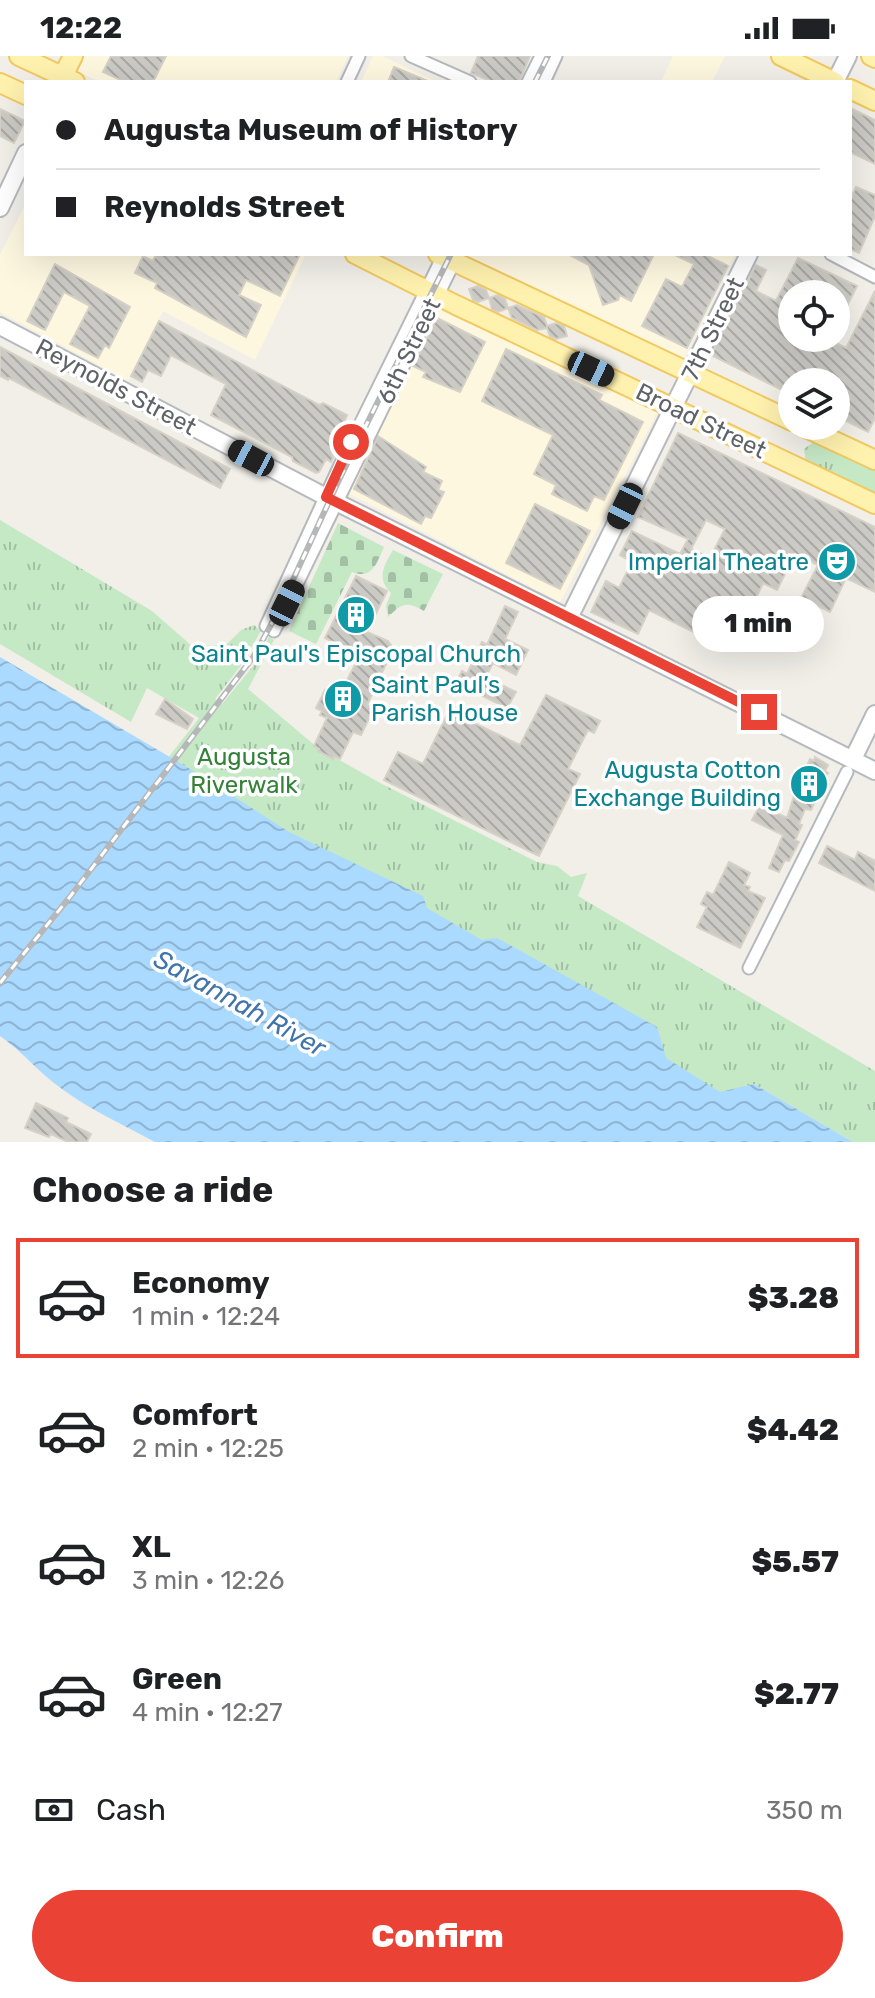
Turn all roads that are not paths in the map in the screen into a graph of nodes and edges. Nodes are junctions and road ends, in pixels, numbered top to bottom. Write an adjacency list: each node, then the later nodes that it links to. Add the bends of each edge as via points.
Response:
1 (19, 56): 9 (main road)
2 (73, 56): 9 (main road)
3 (359, 56): 10 (street)
4 (411, 56): 11 (street)
5 (541, 56): 12 (street)
6 (556, 56): 13 (street)
7 (781, 56): 14 (main road)
8 (848, 56): 15 (main road)
9 (66, 80)
10 (348, 80)
11 (465, 80)
12 (529, 80)
13 (545, 80)
14 (831, 80)
15 (836, 80)
16 (0, 83): 18 (main road)
17 (852, 90): 19 (main road)
18 (24, 94)
19 (875, 101)
20 (24, 157): 21 (main road)
21 (0, 208)
22 (359, 256): 27 (main road, Broad Street)
23 (448, 256): 27 (street, 6th Street); 29 (main road, Broad Street)
24 (748, 256): 29 (main road, 7th Street)
25 (835, 256): 26 (street)
26 (875, 277)
27 (432, 293): 30 (main road, Broad Street); 34 (street, 6th Street)
28 (0, 326): 34 (main road, Reynolds Street)
29 (691, 373): 30 (main road, 7th Street); 31 (main road, Broad Street)
30 (674, 408): 35 (main road, Broad Street); 36 (main road, 7th Street)
31 (778, 414)
32 (832, 440): 33 (main road, Broad Street)
33 (875, 460)
34 (331, 500): 36 (main road, Reynolds Street); 37 (street, 6th Street)
35 (875, 504)
36 (569, 618): 39 (main road, Reynolds Street)
37 (270, 628)
38 (875, 714): 39 (main road)
39 (850, 766): 40 (main road, Reynolds Street); 41 (street)
40 (875, 771)
41 (749, 968)

